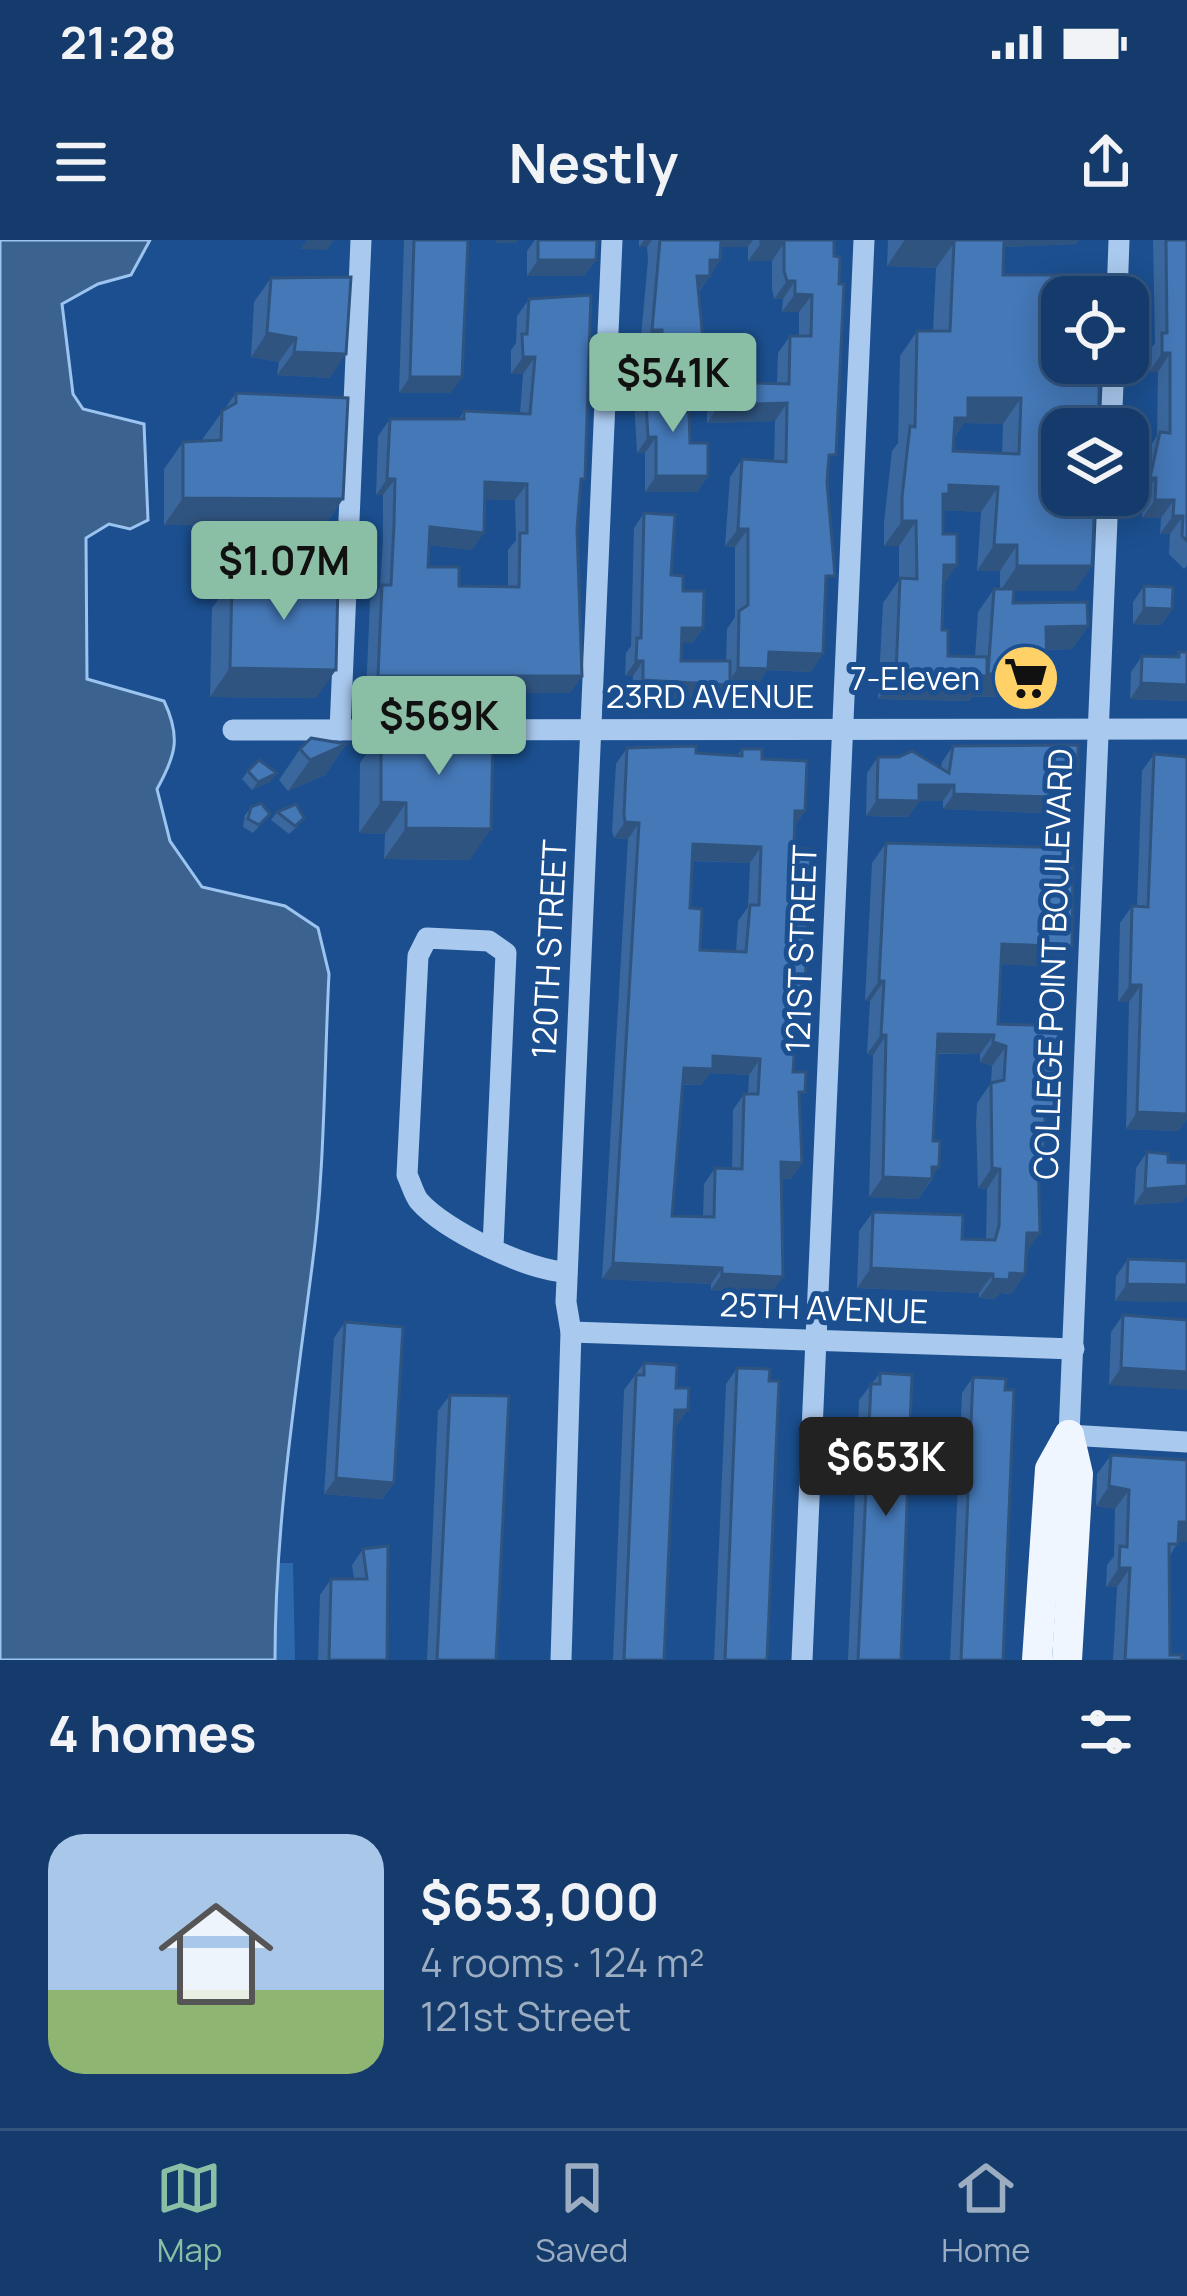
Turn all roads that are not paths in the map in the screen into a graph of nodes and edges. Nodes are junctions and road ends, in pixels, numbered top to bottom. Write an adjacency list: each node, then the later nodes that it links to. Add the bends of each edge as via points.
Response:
1 (361, 240): 12 (street)
2 (613, 240): 7 (street, 120TH STREET)
3 (864, 240): 8 (street, 121ST STREET)
4 (1119, 240): 5 (street)
5 (1118, 276)
6 (1107, 516): 9 (street, COLLEGE POINT BOULEVARD)
7 (592, 729): 8 (street, 23RD AVENUE); 12 (street, 23RD AVENUE); 14 (street, 120TH STREET)
8 (842, 729): 9 (street, 23RD AVENUE); 16 (street, 121ST STREET)
9 (1098, 729): 10 (street, 23RD AVENUE); 17 (street, COLLEGE POINT BOULEVARD)
10 (1187, 729)
11 (232, 730): 12 (street, 23RD AVENUE)
12 (340, 730)
13 (493, 1247): 13 (street, via 418,1200 407,1174 418,956 427,938 489,941 506,952); 14 (street, via 545,1271)
14 (567, 1272): 15 (street, 120TH STREET)
15 (571, 1332): 16 (street, 25TH AVENUE); 20 (street, 120TH STREET)
16 (817, 1342): 17 (street, 25TH AVENUE); 21 (street, 121ST STREET)
17 (1075, 1349): 18 (street, COLLEGE POINT BOULEVARD)
18 (1069, 1435): 19 (street); 22 (main road, COLLEGE POINT BOULEVARD, via 1050,1469); 23 (main road, COLLEGE POINT BOULEVARD, via 1078,1474)
19 (1187, 1442)
20 (560, 1660)
21 (802, 1660)
22 (1037, 1660)
23 (1067, 1660)

